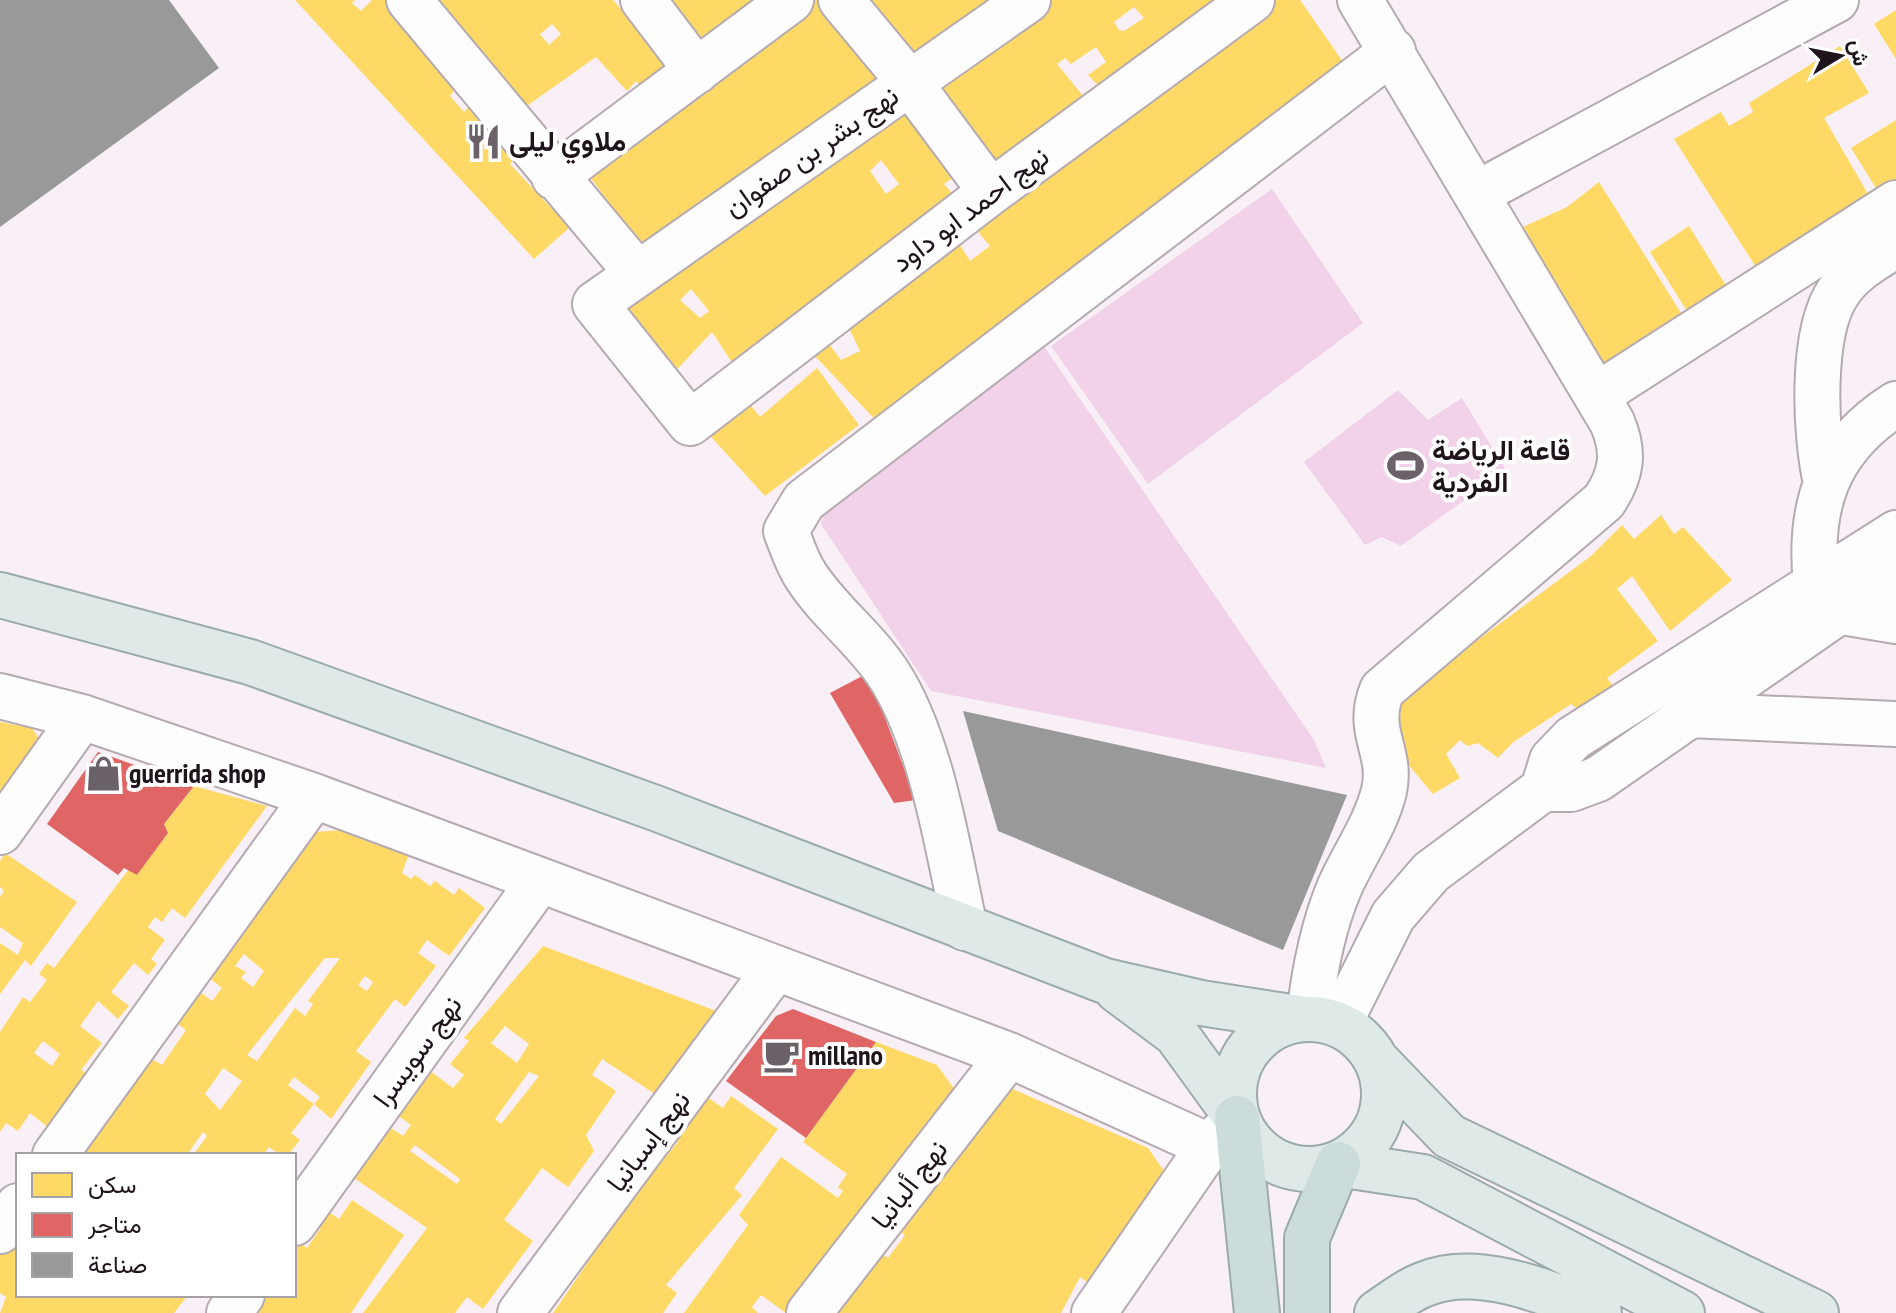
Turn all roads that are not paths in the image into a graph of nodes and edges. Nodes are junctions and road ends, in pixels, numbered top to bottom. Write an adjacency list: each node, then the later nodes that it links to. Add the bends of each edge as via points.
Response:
1 (409, 0): 12 (street)
2 (643, 0): 10 (street)
3 (791, 0): 10 (street)
4 (841, 0): 11 (street)
5 (1028, 0): 11 (street, نهج بشر بن صفوان)
6 (1252, 0): 13 (street, نهج احمد ابو داود)
7 (1360, 0): 9 (street)
8 (1836, 0): 14 (street)
9 (1393, 51): 14 (street); 34 (street, via 804,501 786,531 807,577 865,641 909,717 932,783)
10 (697, 71): 12 (street)
11 (910, 83): 13 (street); 17 (street, نهج بشر بن صفوان)
12 (554, 177): 17 (street)
13 (991, 192): 18 (street, نهج احمد ابو داود, via 690,423)
14 (1478, 193): 19 (street)
15 (1896, 203): 19 (street)
16 (1896, 245): 21 (street, via 1854,274 1829,308 1817,412)
17 (637, 273): 18 (street, نهج بشر بن صفوان)
18 (595, 304)
19 (1597, 395): 37 (street, via 1621,442 1616,484 1604,501 1382,690 1374,724 1384,756 1385,787 1328,917)
20 (1894, 404): 21 (street, via 1862,428)
21 (1826, 483): 24 (street, via 1815,516 1813,550)
22 (1894, 548): 24 (street)
23 (0, 595): 34 (main road, via 250,662)
24 (1826, 597): 25 (street); 27 (street); 30 (street, via 1573,738 1552,760)
25 (1896, 621)
26 (0, 696): 28 (street)
27 (1689, 715): 29 (street); 30 (street, via 1598,779 1571,789)
28 (82, 717): 31 (street); 32 (street)
29 (1896, 724)
30 (1543, 789): 37 (street, via 1453,854 1411,893)
31 (314, 796): 33 (street); 41 (street)
32 (0, 832)
33 (540, 880): 35 (street); 44 (street, نهج سويسرا)
34 (965, 928): 36 (main road)
35 (776, 968): 38 (street); 46 (street, نهج إسبانيا)
36 (1105, 981): 37 (main road, via 1201,1003); 40 (main road, via 1176,1034)
37 (1315, 1020): 39 (main road, via 1367,1045); 40 (main road, via 1277,1025 1244,1054)
38 (1009, 1055): 40 (street); 47 (street, نهج ألبانيا)
39 (1377, 1061): 42 (main road, via 1384,1084 1383,1109 1359,1151); 54 (main road, via 1449,1136)
40 (1223, 1132): 42 (main road, via 1249,1140 1266,1157 1302,1169); 48 (street); 49 (highway)
41 (56, 1153)
42 (1338, 1164): 50 (highway, via 1307,1238); 53 (main road, via 1423,1177)
43 (16, 1209): 45 (street)
44 (296, 1220)
45 (0, 1231)
46 (520, 1313)
47 (809, 1313)
48 (1094, 1313)
49 (1257, 1313)
50 (1307, 1313)
51 (1377, 1313): 52 (main road, via 1426,1283 1461,1277 1507,1281)
52 (1599, 1313)
53 (1682, 1313)
54 (1816, 1313)

